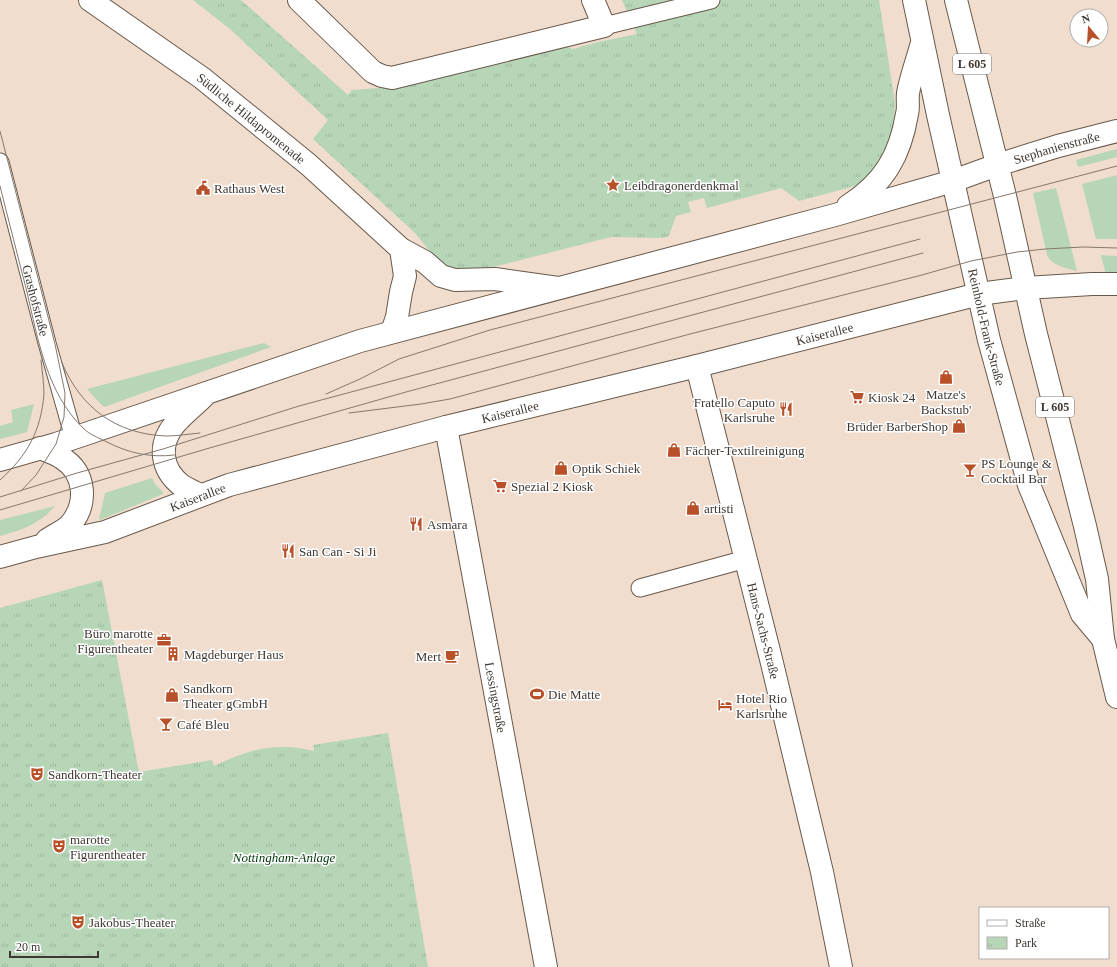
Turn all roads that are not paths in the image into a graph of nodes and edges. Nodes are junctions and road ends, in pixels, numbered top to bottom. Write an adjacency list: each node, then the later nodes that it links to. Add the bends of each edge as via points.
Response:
1 (90, 0): 14 (main road, Südliche Hildapromenade, via 202,78 309,165)
2 (299, 0): 7 (main road, via 373,72 392,78)
3 (593, 0): 7 (main road)
4 (711, 0): 7 (lane)
5 (914, 0): 8 (main road, Reinhold-Frank-Straße / L 605)
6 (956, 0): 11 (main road, Reinhold-Frank-Straße / L 605)
7 (604, 26)
8 (922, 43): 12 (main road, Reinhold-Frank-Straße / L 605); 13 (main road, via 908,93 908,112 903,134 891,164 864,196)
9 (1117, 131): 11 (main road, Stephanienstraße)
10 (0, 162): 23 (lane, Grashofstraße)
11 (997, 165): 12 (main road); 17 (main road, Reinhold-Frank-Straße / L 605)
12 (953, 181): 13 (main road); 18 (main road, Reinhold-Frank-Straße / L 605)
13 (835, 215): 16 (main road)
14 (401, 249): 16 (main road, Südliche Hildapromenade, via 425,262 441,276 456,280 495,279); 19 (main road, via 405,276)
15 (1117, 284): 17 (main road, Kaiserallee)
16 (558, 288): 19 (main road)
17 (1025, 288): 18 (main road, Kaiserallee); 31 (main road, Reinhold-Frank-Straße / L 605, via 1097,579)
18 (979, 294): 20 (main road, Kaiserallee); 31 (main road, Reinhold-Frank-Straße / L 605, via 1029,485 1082,614)
19 (392, 332): 21 (main road)
20 (697, 366): 22 (main road, Kaiserallee); 29 (main road, Hans-Sachs-Straße)
21 (207, 393): 23 (main road); 26 (main road, via 174,424 163,449 165,462 171,473 182,485)
22 (446, 427): 26 (main road, Kaiserallee, via 230,484); 34 (main road, Lessingstraße)
23 (74, 438): 24 (main road)
24 (40, 448): 25 (main road); 27 (main road, via 56,454 71,465 82,486 82,499 77,514 69,526)
25 (0, 460)
26 (200, 495): 27 (main road, Kaiserallee, via 105,532)
27 (36, 547): 28 (main road, Kaiserallee)
28 (0, 557)
29 (746, 559): 30 (lane); 35 (main road, Hans-Sachs-Straße, via 822,872)
30 (640, 588)
31 (1103, 639): 32 (main road, Reinhold-Frank-Straße / L 605)
32 (1113, 662): 33 (main road, Reinhold-Frank-Straße / L 605)
33 (1117, 697)
34 (546, 967)
35 (841, 967)

